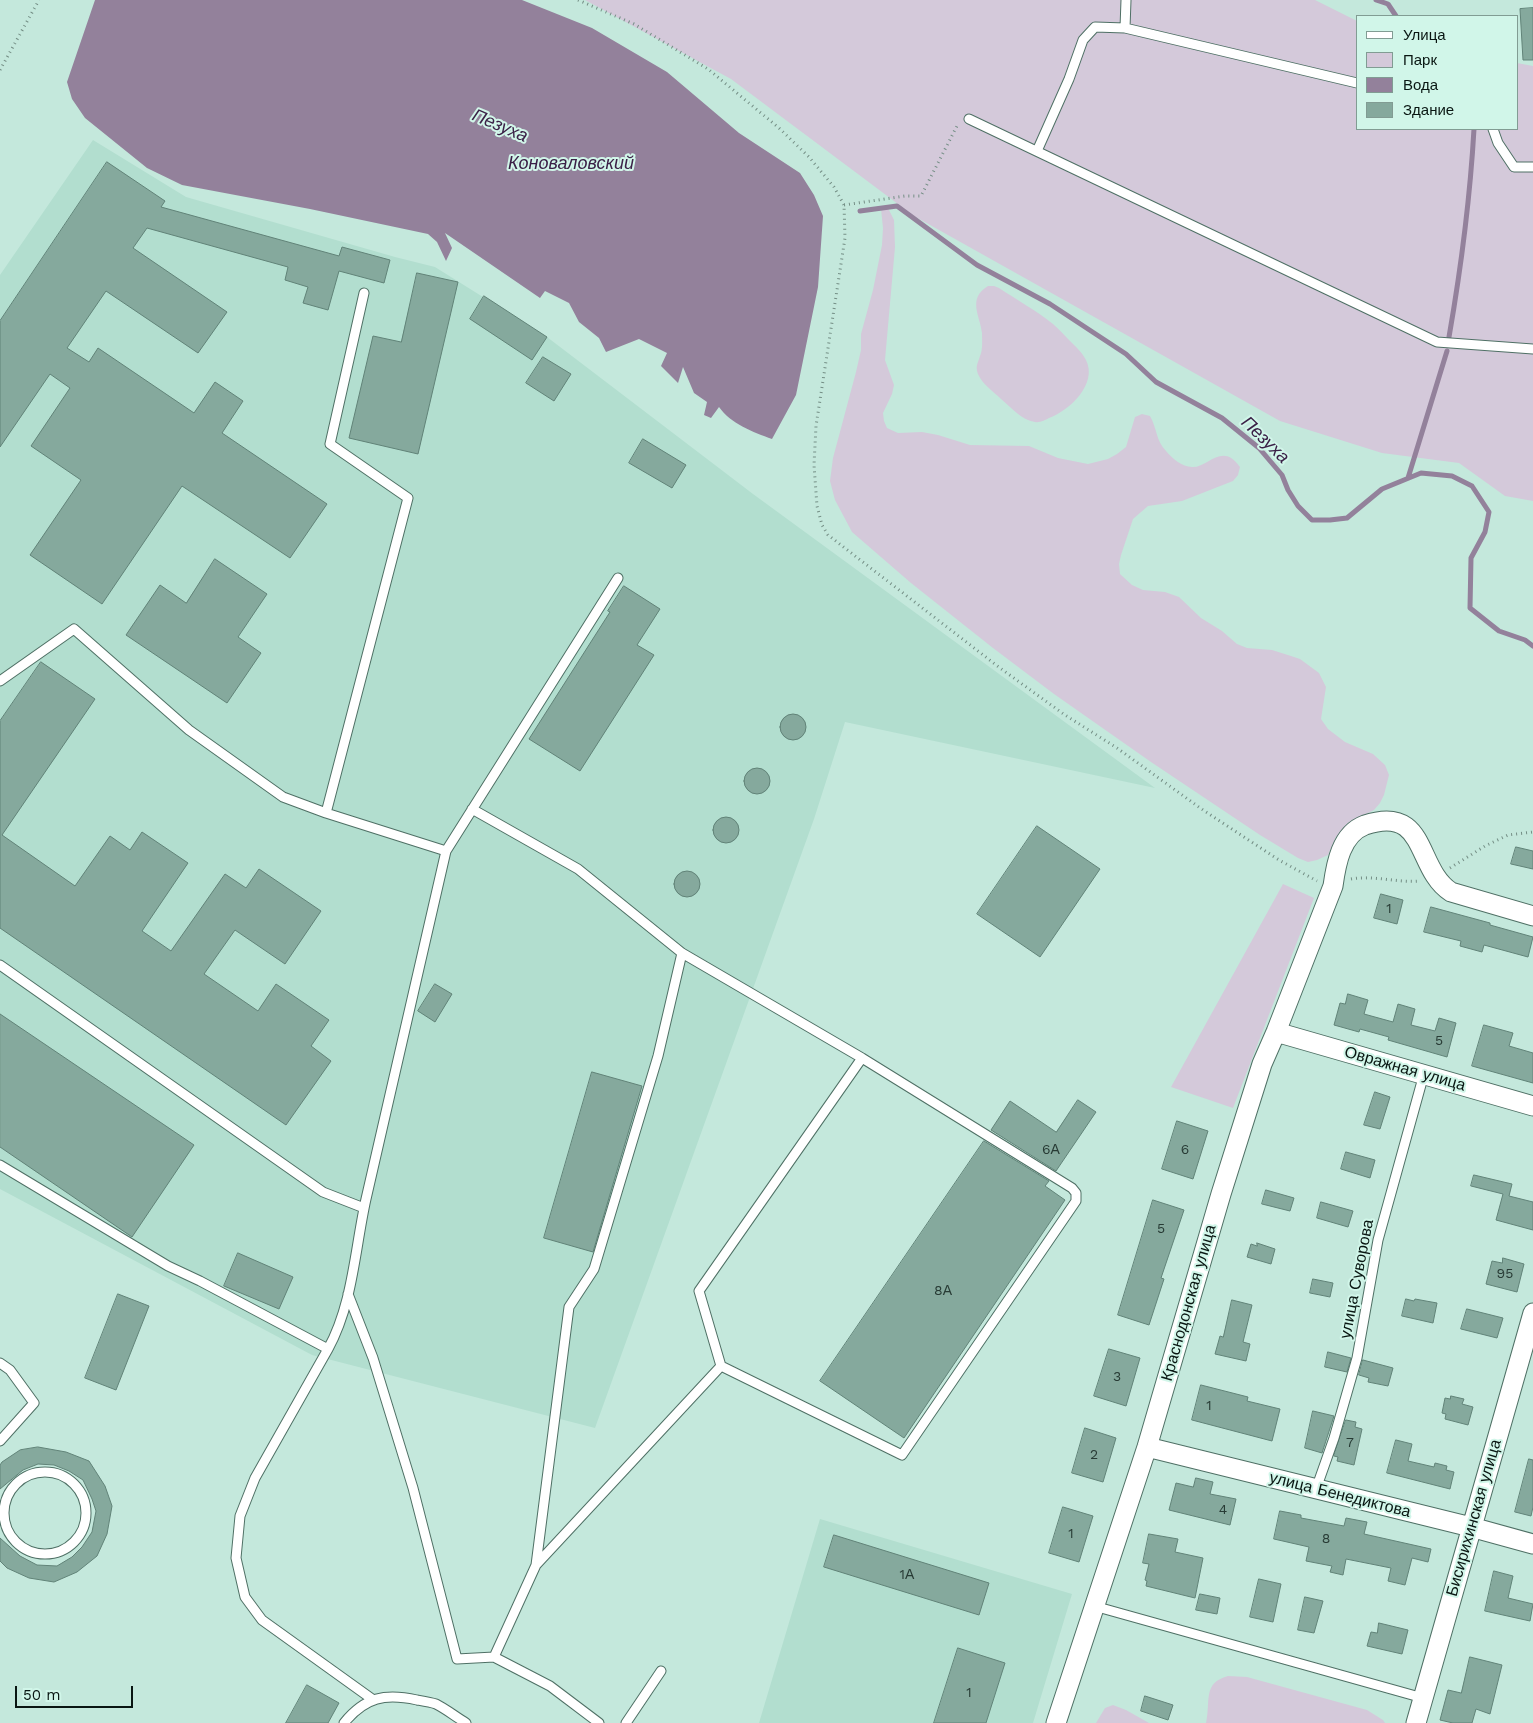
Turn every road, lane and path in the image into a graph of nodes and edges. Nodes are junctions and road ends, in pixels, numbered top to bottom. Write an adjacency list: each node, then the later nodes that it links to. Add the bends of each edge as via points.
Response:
1 (39, 0): 5 (path)
2 (578, 0): 11 (path, via 634,24 708,69 809,157 834,187)
3 (1126, 0): 4 (lane)
4 (1125, 28): 6 (lane); 9 (lane, via 1095,27 1083,40)
5 (0, 70)
6 (1356, 83)
7 (969, 119): 9 (lane); 11 (path, via 959,122 921,196)
8 (1493, 130): 10 (lane, via 1514,167)
9 (1037, 151): 13 (lane, via 1437,342)
10 (1533, 167)
11 (844, 205): 19 (path, via 845,238 816,426 814,465 817,506 828,535 1064,715 1279,860 1314,880)
12 (364, 293): 17 (lane, via 330,444 408,498)
13 (1533, 349)
14 (618, 578): 16 (lane)
15 (0, 681): 17 (lane, via 74,629 189,730 284,797)
16 (472, 809): 18 (lane); 21 (lane, via 578,869)
17 (326, 813): 18 (lane)
18 (446, 851): 28 (lane)
19 (1333, 886): 20 (street, Краснодонская улица, via 1336,866 1349,835 1361,827 1386,820 1395,821 1410,832 1443,887); 23 (street, Краснодонская улица)
20 (1533, 916)
21 (682, 953): 24 (lane); 40 (lane, via 658,1056 594,1269 569,1307)
22 (0, 965): 28 (lane, via 323,1192)
23 (1276, 1032): 25 (street, Овражная улица); 35 (street, Краснодонская улица, via 1262,1064 1221,1194)
24 (862, 1058): 33 (lane, via 699,1290); 33 (lane, via 1072,1188 1076,1200 902,1455)
25 (1424, 1074): 26 (street, Овражная улица); 36 (lane, улица Суворова, via 1378,1240 1357,1358)
26 (1533, 1106)
27 (0, 1165): 31 (lane, via 168,1266)
28 (364, 1208): 29 (lane)
29 (348, 1294): 31 (lane, via 337,1333); 42 (lane, via 373,1358 413,1488 458,1659)
30 (1533, 1313): 38 (street, Бисирихинская улица)
31 (328, 1349): 45 (lane, via 255,1478 240,1516 236,1558 245,1597 262,1620)
32 (0, 1363): 34 (lane, via 10,1370 34,1403)
33 (720, 1366): 40 (lane)
34 (0, 1441)
35 (1147, 1447): 36 (street, улица Бенедиктова); 41 (street, Краснодонская улица)
36 (1316, 1489): 38 (street, улица Бенедиктова)
37 (4, 1492): 37 (lane, via 4,1521 9,1535 30,1552 44,1555 58,1552 71,1546 80,1536 85,1523 83,1497 65,1477 40,1472 27,1476)
38 (1471, 1527): 39 (street, улица Бенедиктова); 44 (street, Бисирихинская улица)
39 (1533, 1544)
40 (536, 1565): 42 (lane)
41 (1094, 1606): 44 (lane); 50 (street, Краснодонская улица)
42 (494, 1657): 48 (lane, via 550,1686)
43 (661, 1671): 49 (lane)
44 (1423, 1698): 51 (street, Бисирихинская улица)
45 (372, 1699): 46 (lane); 47 (lane, via 406,1698 435,1704)
46 (344, 1723)
47 (466, 1723)
48 (599, 1723)
49 (626, 1723)
50 (1056, 1723)
51 (1416, 1723)

